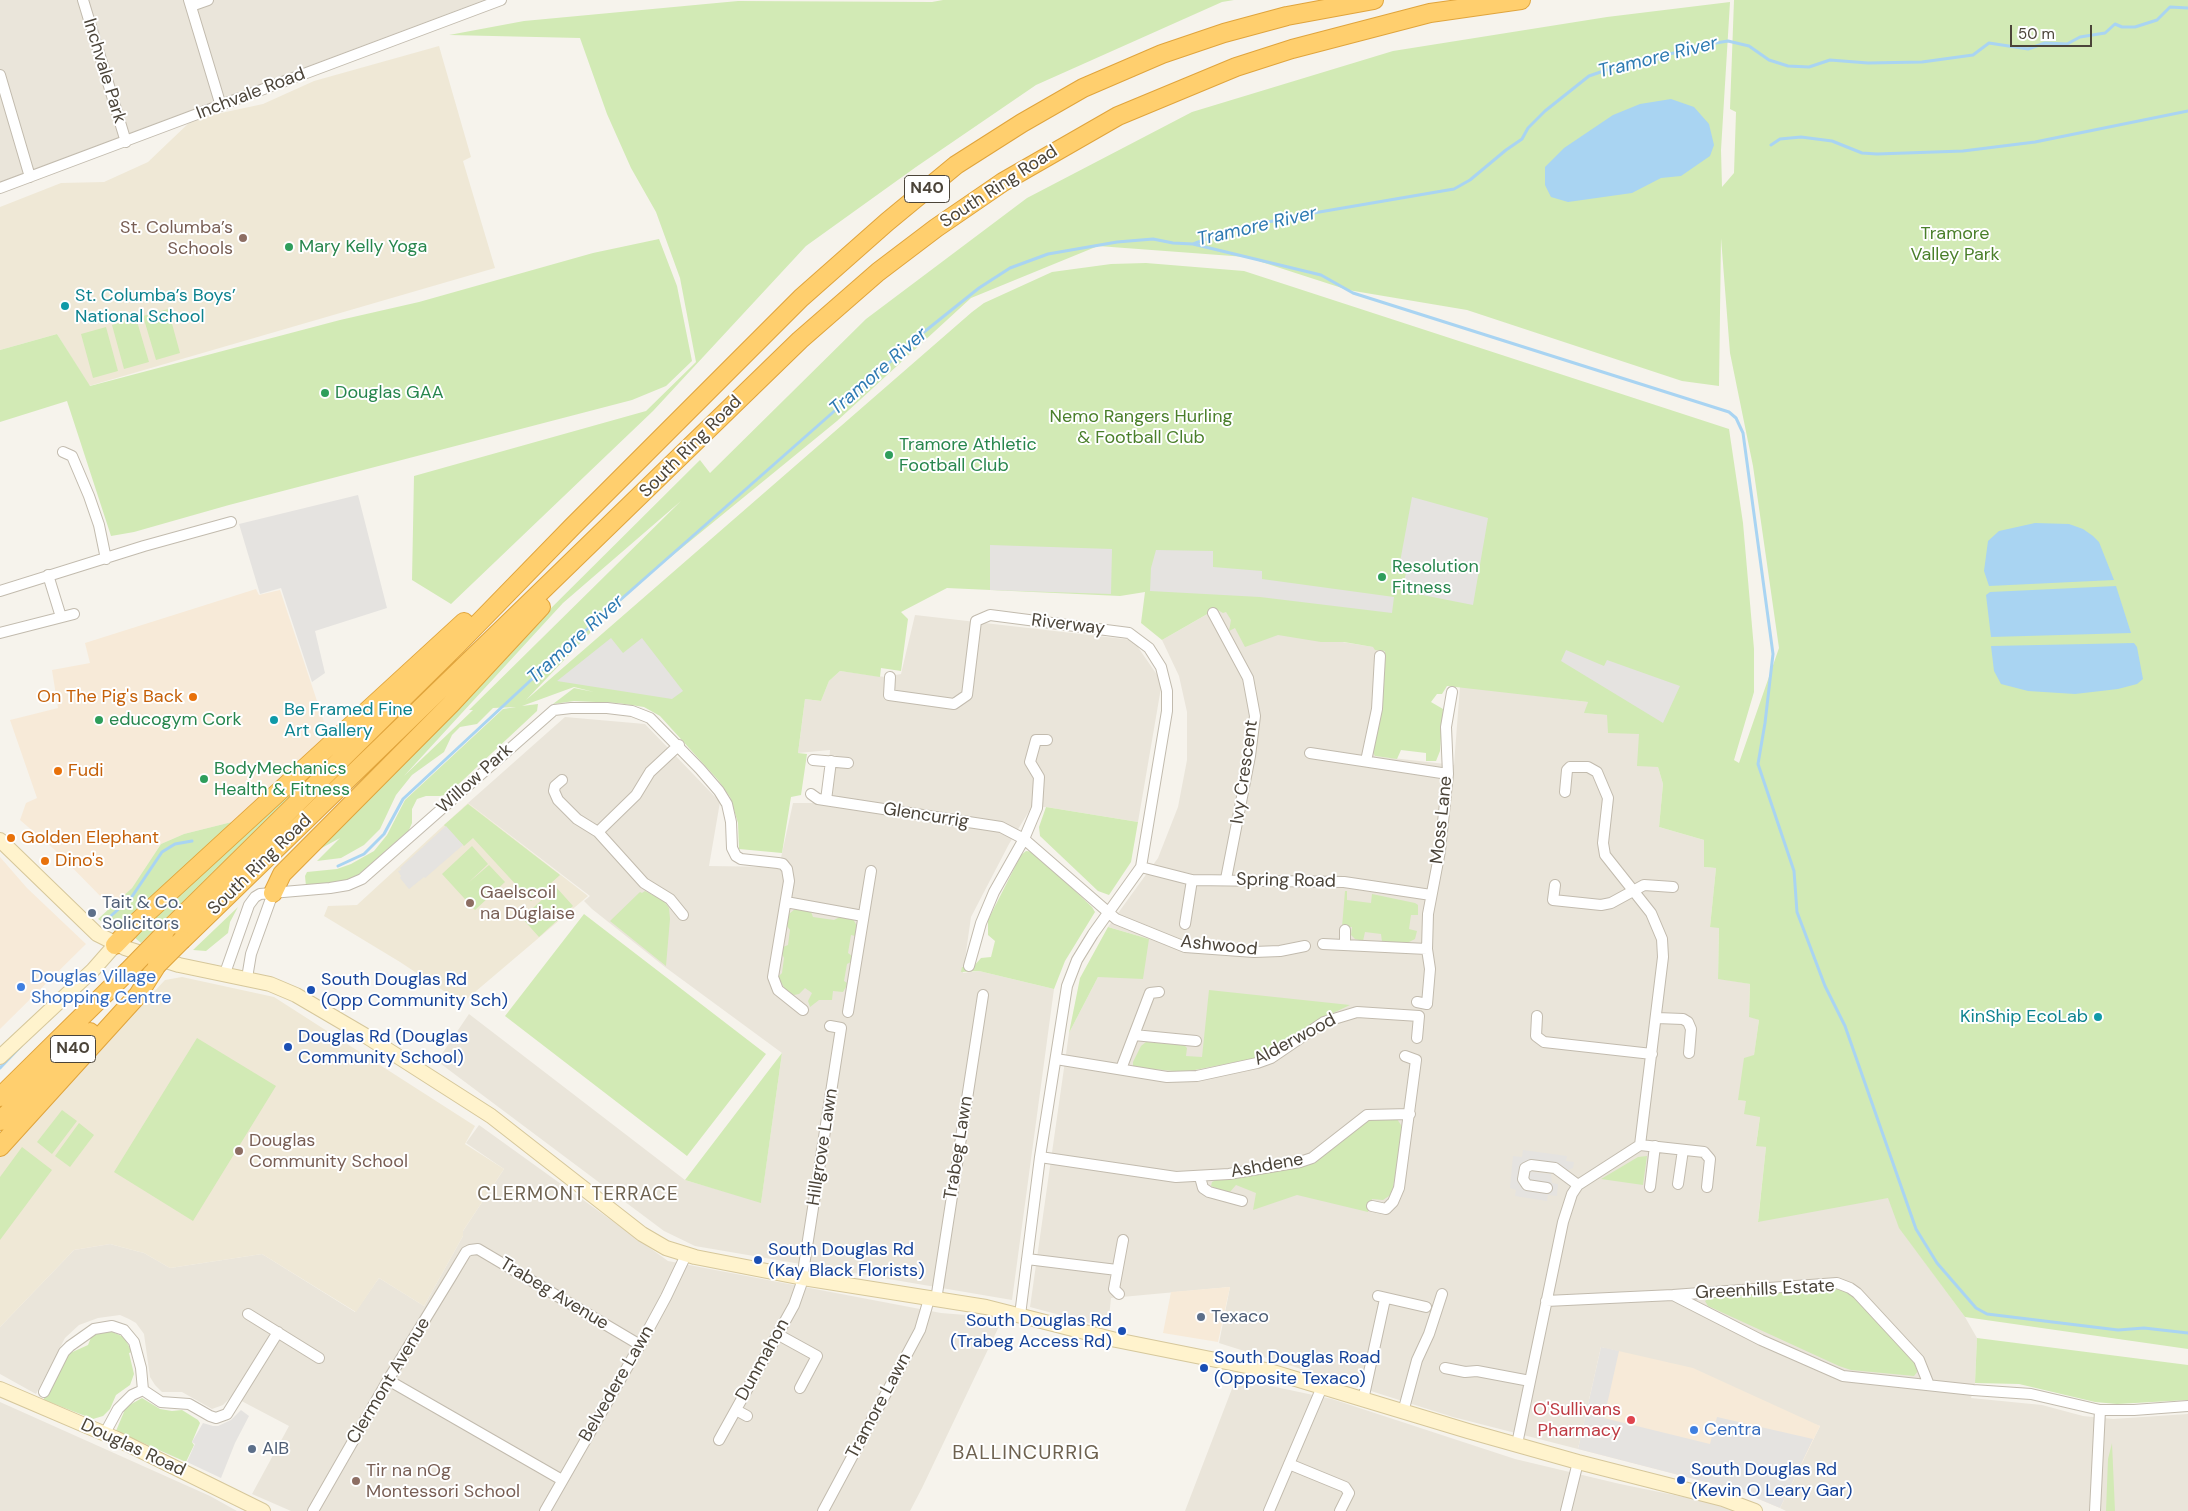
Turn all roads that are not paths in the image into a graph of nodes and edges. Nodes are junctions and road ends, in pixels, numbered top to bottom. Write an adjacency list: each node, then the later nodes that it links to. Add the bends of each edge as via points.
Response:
1 (83, 0): 9 (street, Inchvale Park)
2 (208, 0): 6 (street)
3 (501, 0): 8 (street, Inchvale Road)
4 (1374, 0): 15 (highway, South Ring Road / N40, via 1287,16 1162,54 1083,88 956,165 802,298)
5 (1521, 0): 14 (highway, South Ring Road / N40, via 1430,13 1236,67 1118,116 1052,152 936,228 878,272 800,340)
6 (190, 3): 8 (street)
7 (0, 75): 10 (street)
8 (221, 106): 9 (street, Inchvale Road)
9 (126, 142): 10 (street, Inchvale Road)
10 (30, 177): 11 (street, Inchvale Road)
11 (0, 188)
12 (63, 452): 16 (street, via 72,456 90,496)
13 (232, 522): 16 (street)
14 (613, 524): 48 (highway, via 515,637 282,874); 63 (highway, South Ring Road / N40, bridge, via 182,940)
15 (572, 527): 57 (highway, via 460,626); 82 (highway, South Ring Road / N40, bridge)
16 (106, 558): 17 (street)
17 (48, 576): 18 (street); 21 (street)
18 (0, 591)
19 (1213, 613): 43 (street, Ivy Crescent, via 1248,678 1255,716)
20 (74, 614): 21 (street)
21 (61, 618): 22 (street)
22 (0, 633)
23 (1380, 656): 31 (street, via 1377,709)
24 (890, 677): 41 (street, Riverway, via 889,695 954,704 967,695 976,621 990,615 1129,633 1149,648 1161,667 1167,691 1167,711)
25 (1452, 692): 33 (street, Moss Lane, via 1446,727)
26 (1047, 740): 39 (street, via 1036,740 1030,762 1038,777 1037,808)
27 (679, 745): 38 (street, via 650,772 636,795); 48 (street, Willow Park, via 642,713 607,708 554,710 362,879 330,888); 50 (street, Willow Park, via 724,798 731,819 734,853 741,859 783,864 787,869)
28 (1310, 754): 31 (street)
29 (813, 760): 30 (street)
30 (831, 761): 32 (street); 37 (street)
31 (1366, 761): 33 (street)
32 (848, 763)
33 (1448, 774): 49 (street, Moss Lane, via 1440,852)
34 (562, 780): 38 (street, via 554,791 558,800 577,819)
35 (1565, 792): 47 (street, via 1570,767 1588,767 1597,772 1608,798 1603,843 1605,855)
36 (811, 794): 37 (street, Glencurrig, via 818,800)
37 (826, 800): 39 (street, Glencurrig, via 1001,828)
38 (598, 832): 52 (street, via 644,883 670,899)
39 (1024, 839): 51 (street, Glencurrig); 61 (street, via 994,892)
40 (0, 840): 57 (main road, via 85,923)
41 (1141, 867): 44 (street, Spring Road); 51 (street)
42 (871, 870): 53 (street)
43 (1226, 879): 44 (street, Spring Road); 49 (street, Spring Road, via 1344,882)
44 (1192, 880): 54 (street)
45 (1555, 885): 47 (street, via 1553,900 1591,904 1611,903)
46 (1673, 887): 47 (street, via 1644,885)
47 (1632, 890): 71 (street, via 1651,913 1662,939)
48 (273, 893): 62 (street, Willow Park, via 260,894 249,905); 64 (street, via 251,954)
49 (1431, 895): 60 (street, Moss Lane)
50 (786, 902): 53 (street); 68 (street, via 773,977 781,992)
51 (1108, 913): 59 (street, Ashwood, via 1124,924 1185,946 1254,952); 80 (street, via 1070,976)
52 (683, 915)
53 (863, 916): 69 (street)
54 (1185, 924)
55 (1344, 930): 58 (street)
56 (1323, 944): 58 (street)
57 (115, 945): 62 (main road, via 178,965); 79 (main road, via 93,970)
58 (1345, 945): 60 (street)
59 (1305, 946)
60 (1427, 949): 67 (street, Moss Lane, via 1430,969 1428,1004)
61 (969, 966)
62 (225, 973): 64 (main road)
63 (151, 974): 84 (highway, South Ring Road / N40); 87 (highway, via 138,995)
64 (248, 978): 100 (main road, via 289,991 382,1046 491,1116 647,1238)
65 (1159, 992): 73 (street, via 1150,993)
66 (983, 996): 107 (street, Trabeg Lawn)
67 (1418, 1002)
68 (803, 1010)
69 (848, 1012)
70 (1537, 1016): 77 (street, via 1536,1036 1544,1042)
71 (1657, 1018): 76 (street, via 1688,1022 1691,1029); 77 (street)
72 (830, 1026): 103 (street, Hillgrove Lawn, via 841,1028)
73 (1134, 1035): 75 (street); 81 (street)
74 (1417, 1038): 81 (street, Alderwood, via 1419,1016 1357,1012 1324,1022 1271,1058 1226,1071 1197,1076 1167,1076)
75 (1196, 1041)
76 (1689, 1053)
77 (1652, 1054): 85 (street)
78 (1405, 1056): 83 (street, via 1416,1060)
79 (0, 1057)
80 (1056, 1059): 81 (street, Alderwood); 89 (street)
81 (1121, 1069)
82 (0, 1097)
83 (1410, 1114): 90 (street, Ashdene, via 1367,1115 1319,1154 1305,1161); 97 (street, via 1397,1196 1386,1209)
84 (0, 1121)
85 (1640, 1145): 86 (street); 92 (street)
86 (1654, 1146): 88 (street); 93 (street)
87 (0, 1147)
88 (1683, 1150): 91 (street); 94 (street, via 1704,1152 1709,1156)
89 (1040, 1157): 90 (street, Ashdene); 101 (street)
90 (1200, 1177): 96 (street, Ashdene, via 1203,1188 1209,1192)
91 (1678, 1184)
92 (1578, 1185): 95 (street, via 1555,1168 1531,1165 1526,1168 1523,1178 1527,1184); 108 (street, via 1572,1194 1559,1241)
93 (1650, 1187)
94 (1706, 1187)
95 (1547, 1188)
96 (1242, 1201)
97 (1372, 1206)
98 (1122, 1240): 102 (street)
99 (466, 1252): 114 (street, Trabeg Avenue, via 478,1249); 117 (street, Clermont Avenue)
100 (686, 1255): 103 (main road); 114 (street, Belvedere Lawn)
101 (1027, 1259): 102 (street); 111 (street)
102 (1117, 1270): 104 (street, via 1114,1290)
103 (803, 1278): 107 (main road); 113 (street, Dunmahon, via 794,1304)
104 (1119, 1294)
105 (1442, 1294): 129 (street, via 1417,1360)
106 (1673, 1295): 108 (street, Greenhills Estate); 119 (street, Greenhills Estate, via 1843,1376); 119 (street, Greenhills Estate, via 1844,1285 1856,1293 1919,1360)
107 (933, 1300): 111 (main road); 141 (street, Tramore Lawn)
108 (1546, 1301): 118 (street)
109 (1426, 1307): 125 (street, via 1381,1297)
110 (248, 1314): 112 (street)
111 (1020, 1315): 120 (main road, via 1116,1340 1266,1370)
112 (278, 1332): 115 (street); 123 (street, via 237,1400 221,1417 210,1416 189,1404 161,1402)
113 (777, 1334): 121 (street, via 817,1356); 127 (street, Dunmahon)
114 (640, 1345): 136 (street, Belvedere Lawn)
115 (319, 1358)
116 (1445, 1368): 118 (street, via 1465,1372 1477,1370)
117 (388, 1380): 136 (street); 137 (street, Clermont Avenue)
118 (1530, 1381): 133 (street)
119 (1929, 1385): 128 (street, Greenhills Estate, via 2031,1394)
120 (1322, 1386): 125 (main road); 135 (street)
121 (800, 1388)
122 (0, 1389): 131 (main road, Douglas Road)
123 (143, 1390): 124 (street, via 134,1342 124,1330 112,1326 94,1329 70,1346); 131 (street, via 132,1395 118,1409)
124 (44, 1392)
125 (1363, 1400): 129 (main road)
126 (2188, 1406): 128 (street, Greenhills Estate)
127 (736, 1410): 130 (street); 132 (street, Dunmahon)
128 (2100, 1410): 145 (street)
129 (1404, 1412): 133 (main road)
130 (747, 1416)
131 (105, 1433): 139 (main road, Douglas Road)
132 (719, 1440)
133 (1518, 1444): 134 (main road)
134 (1578, 1462): 138 (main road, via 1723,1499); 144 (street)
135 (1289, 1464): 142 (street); 143 (street, via 1345,1487 1349,1493)
136 (562, 1480): 140 (street, Belvedere Lawn)
137 (315, 1507)
138 (1750, 1510)
139 (264, 1511)
140 (545, 1511)
141 (823, 1511)
142 (1269, 1511)
143 (1340, 1511)
144 (1566, 1511)
145 (2095, 1511)

